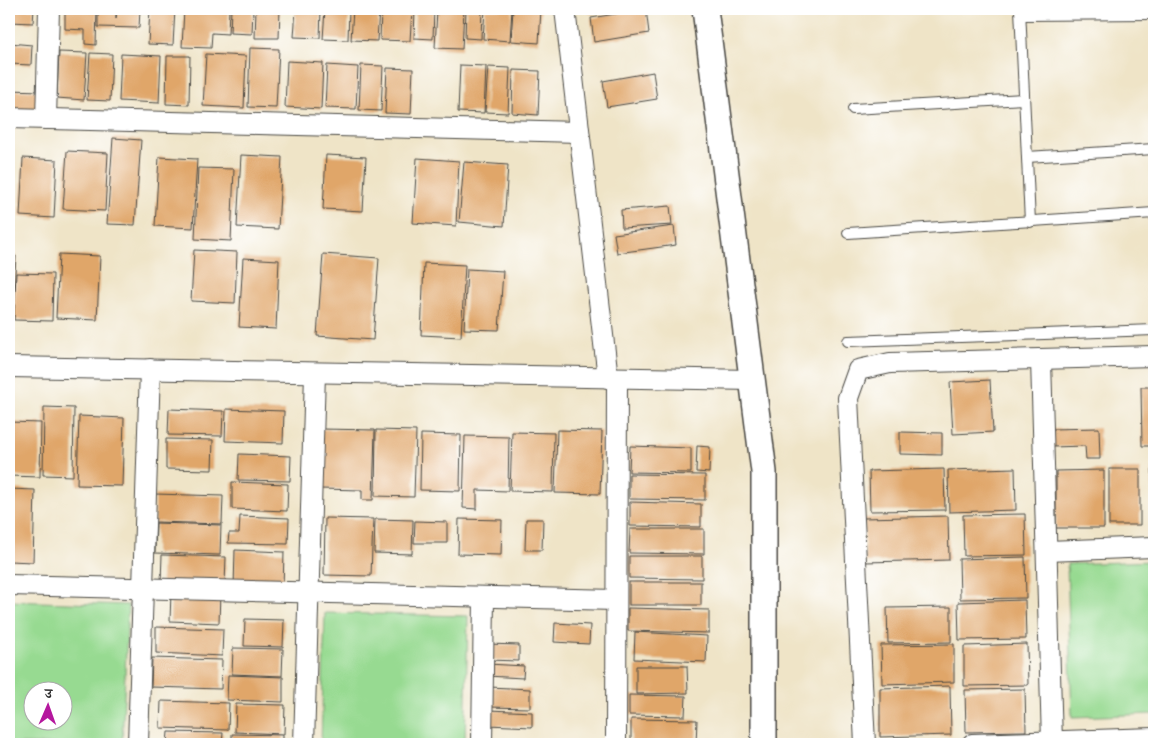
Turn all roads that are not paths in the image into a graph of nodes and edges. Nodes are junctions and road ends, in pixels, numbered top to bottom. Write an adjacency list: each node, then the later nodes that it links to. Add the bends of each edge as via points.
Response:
1 (49, 9): 9 (street)
2 (565, 9): 10 (street)
3 (706, 9): 24 (street)
4 (1020, 12): 5 (lane); 6 (lane)
5 (1154, 14)
6 (1024, 99): 7 (lane); 12 (lane)
7 (853, 109)
8 (9, 118): 9 (street)
9 (46, 119): 10 (street)
10 (579, 132): 23 (street)
11 (1154, 149): 12 (lane)
12 (1027, 157): 14 (lane)
13 (1154, 213): 14 (lane)
14 (1030, 222): 15 (lane)
15 (848, 233)
16 (1154, 330): 17 (lane)
17 (848, 341)
18 (1154, 356): 19 (street)
19 (1040, 360): 26 (street); 39 (street, via 890,364 858,370 848,398)
20 (9, 367): 21 (street)
21 (150, 370): 22 (street); 28 (street)
22 (315, 373): 23 (street); 29 (street)
23 (612, 378): 24 (street); 31 (street)
24 (753, 380): 38 (street, via 764,472)
25 (1154, 547): 26 (street)
26 (1047, 551): 33 (street)
27 (9, 584): 28 (street)
28 (143, 588): 29 (street); 34 (street)
29 (308, 592): 30 (street); 35 (street)
30 (484, 597): 31 (street); 36 (street)
31 (616, 600): 37 (street)
32 (1154, 738): 33 (street)
33 (1052, 742): 40 (street)
34 (138, 744)
35 (304, 744)
36 (482, 744)
37 (616, 744)
38 (764, 744)
39 (864, 744)
40 (972, 744)

